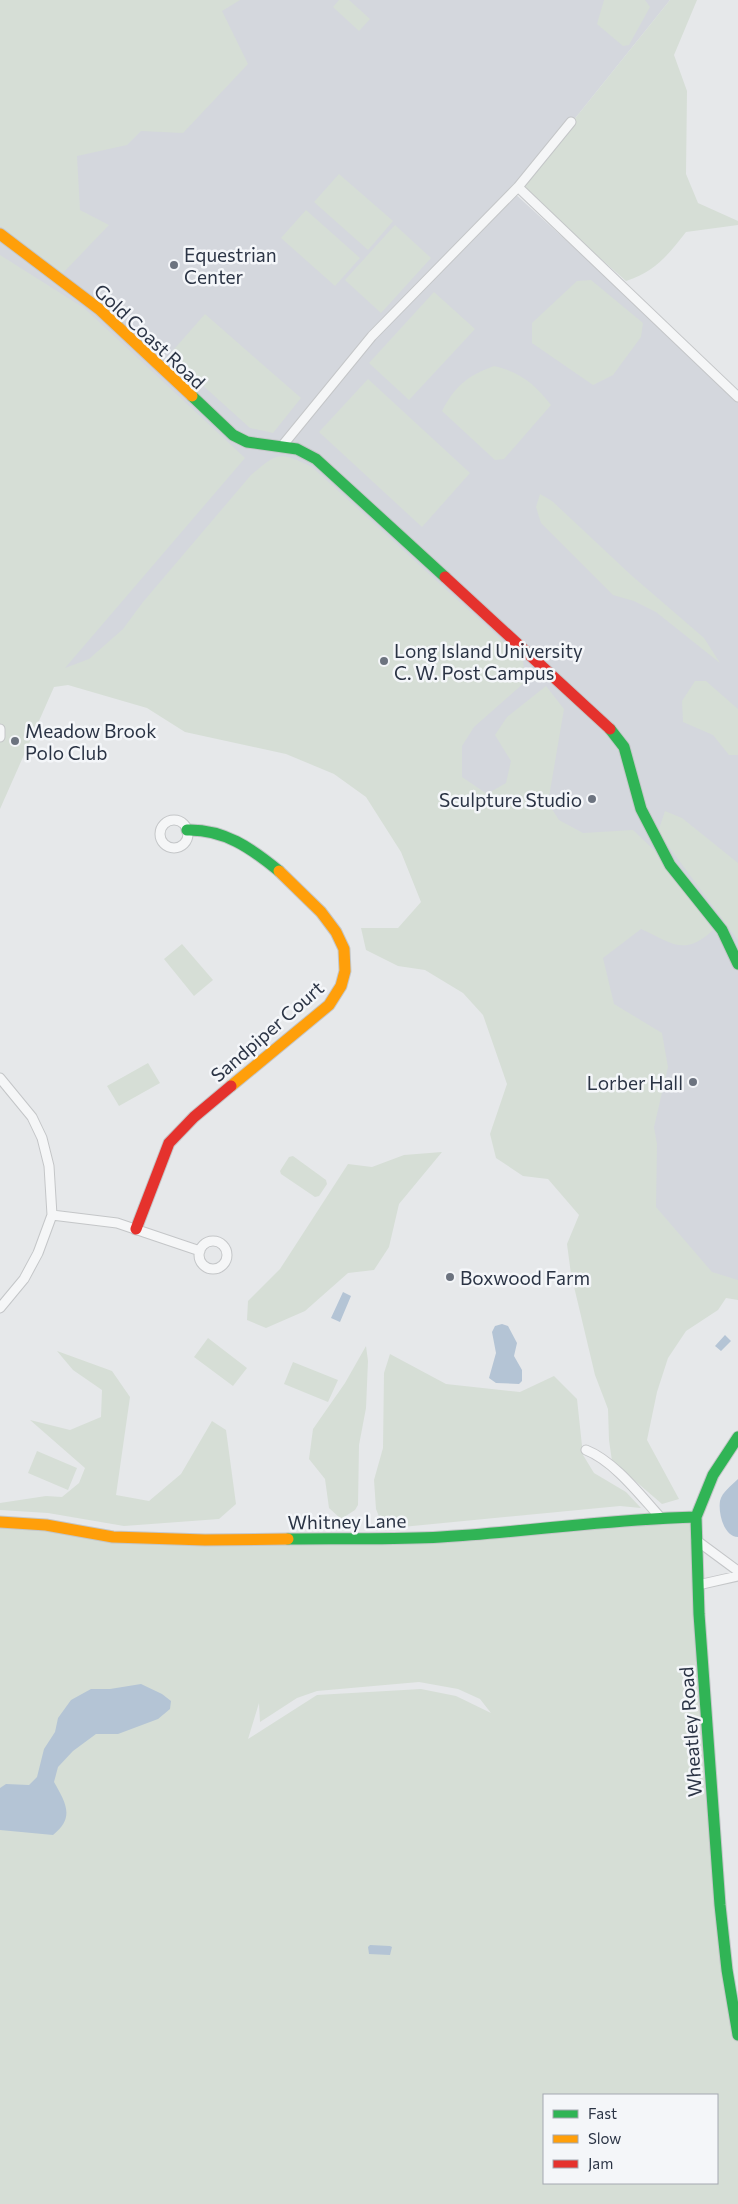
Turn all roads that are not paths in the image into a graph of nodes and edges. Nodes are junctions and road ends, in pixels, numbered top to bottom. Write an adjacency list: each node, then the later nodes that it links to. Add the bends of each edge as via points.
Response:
1 (571, 122): 2 (street)
2 (518, 187): 4 (street); 5 (street, via 372,336)
3 (0, 234): 5 (street, Gold Coast Road, via 99,309 233,435 247,442)
4 (738, 397)
5 (282, 446): 9 (street, Gold Coast Road, via 297,449 316,459 613,732 624,747 641,809 658,843 670,865 722,930)
6 (0, 729): 7 (street)
7 (0, 737)
8 (187, 830): 12 (street, Sandpiper Court, via 196,827 211,831 260,855 284,875 337,933 345,950 346,969 339,992 329,1005 175,1136 161,1161)
9 (738, 964)
10 (0, 1078): 11 (street, via 32,1118 42,1138 49,1166)
11 (52, 1215): 12 (street, via 117,1223); 14 (street, via 24,1279)
12 (136, 1229): 13 (street)
13 (200, 1250)
14 (0, 1308)
15 (738, 1437): 18 (street, Wheatley Road, via 717,1464)
16 (586, 1450): 17 (street, via 624,1478)
17 (660, 1517): 18 (street, Whitney Lane); 19 (street, Whitney Lane, via 439,1537 204,1540 113,1537 46,1525)
18 (696, 1517): 20 (street, Wheatley Road)
19 (0, 1522)
20 (696, 1540): 21 (street); 23 (street, Wheatley Road)
21 (738, 1570)
22 (738, 1576): 23 (street)
23 (698, 1585): 24 (street, Wheatley Road, via 722,1922)
24 (738, 2034)

